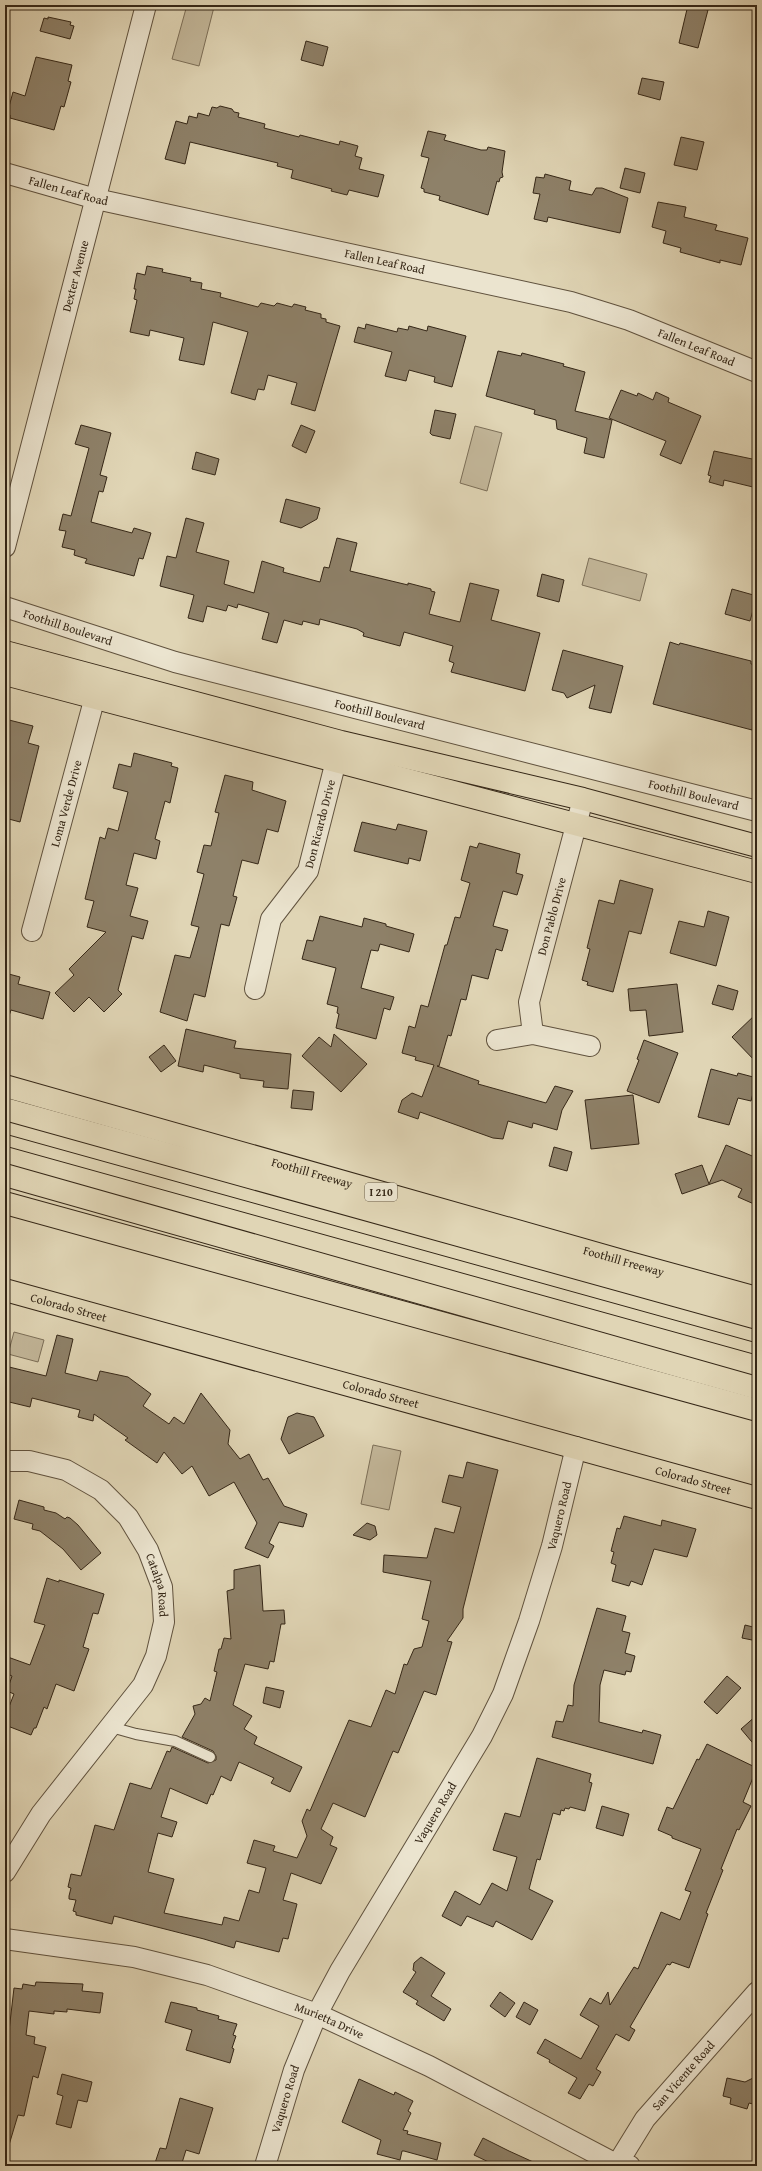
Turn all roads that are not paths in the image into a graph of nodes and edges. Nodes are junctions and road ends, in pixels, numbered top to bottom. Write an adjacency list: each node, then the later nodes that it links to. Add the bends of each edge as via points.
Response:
1 (146, 5): 3 (street, Dexter Avenue)
2 (5, 173): 3 (street, Fallen Leaf Road)
3 (96, 198): 4 (street, Fallen Leaf Road, via 572,302 629,320); 5 (street, Dexter Avenue)
4 (757, 372)
5 (5, 546)
6 (5, 607): 13 (street, Foothill Boulevard, via 175,662)
7 (5, 652): 9 (main road)
8 (5, 674): 10 (main road)
9 (101, 676): 10 (street, Loma Verde Drive); 11 (main road)
10 (94, 699): 11 (main road); 17 (street, Loma Verde Drive)
11 (338, 751): 12 (main road); 14 (main road); 18 (street, Don Ricardo Drive, via 308,871 271,919)
12 (583, 799): 14 (street, Don Pablo Drive); 15 (main road)
13 (757, 811)
14 (577, 824): 16 (main road); 19 (street, Don Pablo Drive, via 529,1002)
15 (757, 846)
16 (757, 872)
17 (32, 931)
18 (256, 989)
19 (533, 1034): 20 (street); 21 (street)
20 (496, 1040)
21 (590, 1046)
22 (5, 1086): 27 (main road, Foothill Freeway / I 210)
23 (5, 1109): 28 (main road)
24 (5, 1175): 29 (main road)
25 (5, 1203): 30 (main road)
26 (5, 1290): 31 (main road, Colorado Street)
27 (757, 1298)
28 (757, 1318)
29 (757, 1388)
30 (757, 1410)
31 (576, 1447): 33 (main road, Colorado Street); 39 (street, Vaquero Road, via 552,1546 530,1621 503,1694 482,1736 340,1971)
32 (5, 1461): 34 (street, Catalpa Road, via 29,1461 66,1470 101,1490 128,1517 148,1550 162,1586 164,1622 156,1656 143,1685)
33 (757, 1498)
34 (111, 1727): 35 (lane, via 176,1741); 36 (street, Catalpa Road, via 41,1814)
35 (210, 1757)
36 (5, 1872)
37 (5, 1939): 39 (street, Murietta Drive, via 134,1957 207,1976)
38 (757, 1992): 40 (street, San Vicente Road, via 646,2119)
39 (317, 2014): 40 (street, Murietta Drive, via 429,2066); 41 (street, Vaquero Road, via 294,2070)
40 (621, 2165)
41 (265, 2166)

